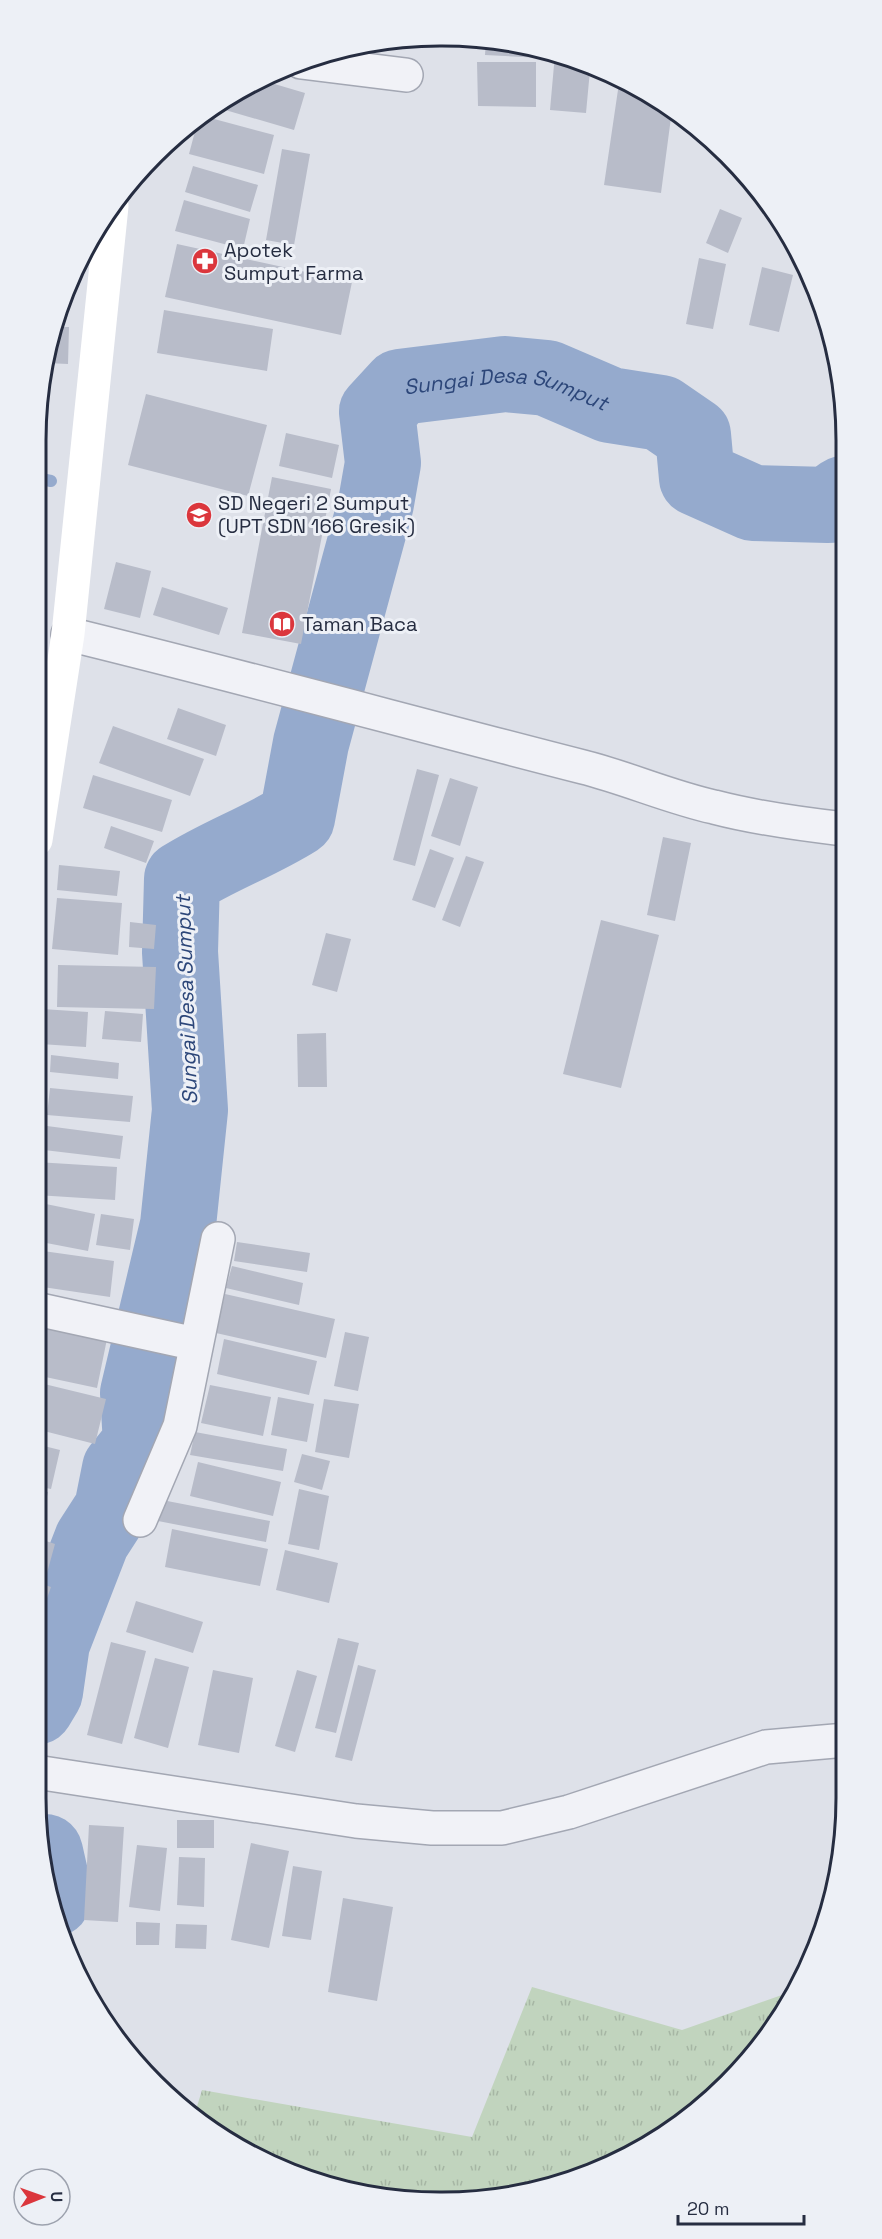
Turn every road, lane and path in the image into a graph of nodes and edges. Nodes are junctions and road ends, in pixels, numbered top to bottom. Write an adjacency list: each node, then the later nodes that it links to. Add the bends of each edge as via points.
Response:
1 (322, 65): 2 (street)
2 (406, 75)
3 (110, 227): 4 (main road)
4 (68, 634): 5 (main road); 6 (street, via 591,769 712,807)
5 (46, 776)
6 (836, 828)
7 (218, 1239): 9 (street)
8 (46, 1311): 9 (street)
9 (186, 1341): 10 (street, via 180,1426)
10 (140, 1520)
11 (836, 1741): 12 (street, via 766,1747 569,1812 502,1828 432,1828 356,1821)
12 (46, 1774)

